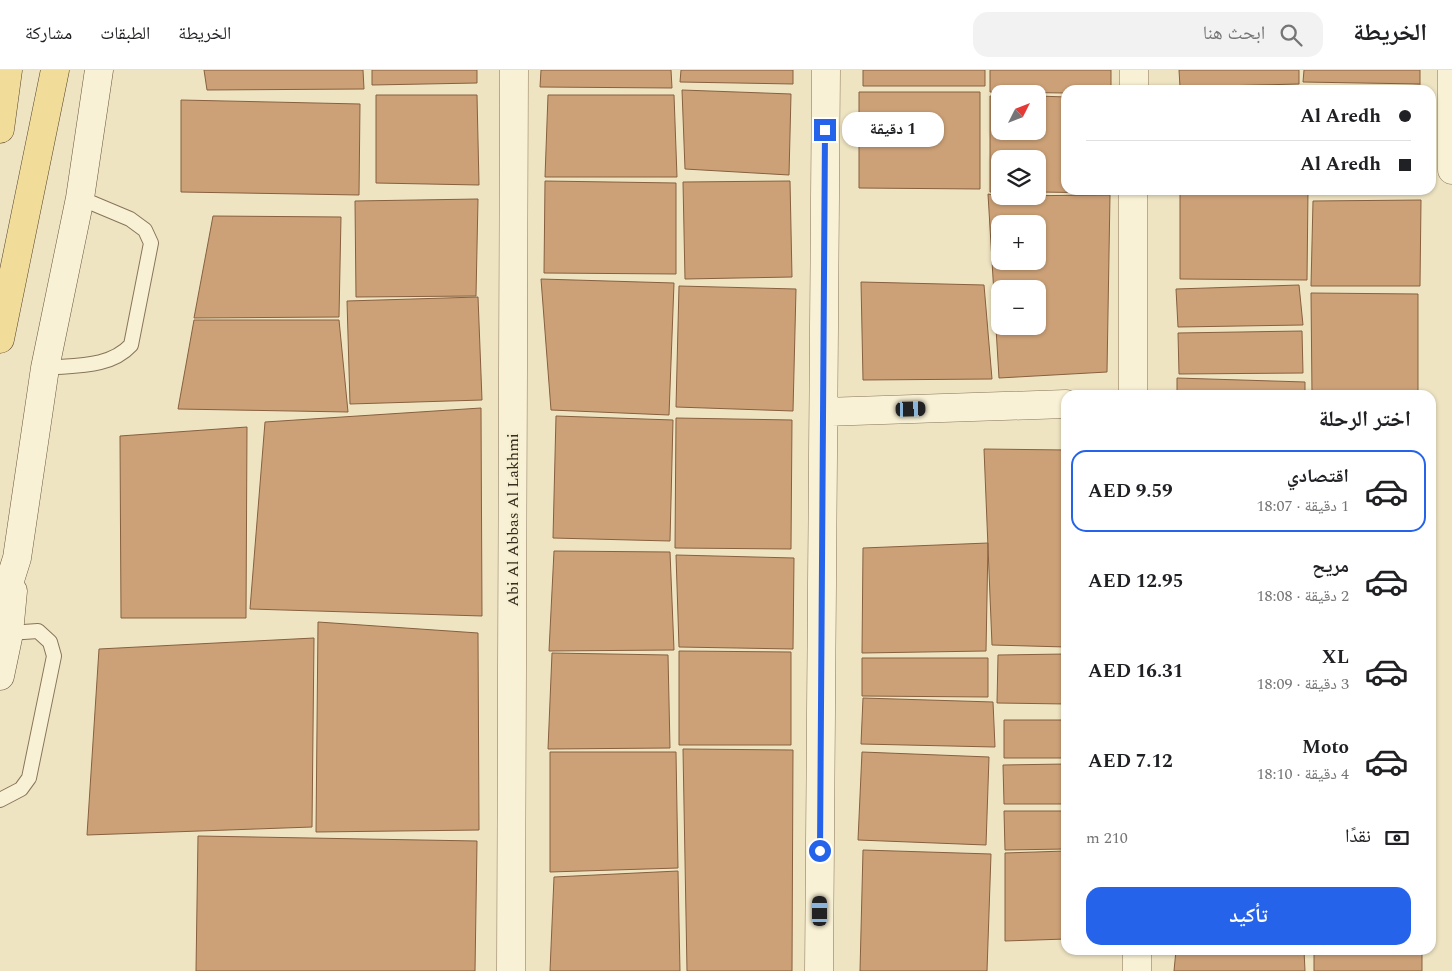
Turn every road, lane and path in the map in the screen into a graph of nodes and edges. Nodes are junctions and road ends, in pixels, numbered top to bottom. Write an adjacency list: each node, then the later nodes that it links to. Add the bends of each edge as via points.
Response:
1 (8, 70): 9 (main road)
2 (55, 70): 13 (main road)
3 (99, 70): 12 (street)
4 (514, 70): 22 (street, Abi Al Abbas Al Lakhmi)
5 (826, 70): 17 (street)
6 (1134, 70): 8 (street)
7 (1452, 70): 10 (street)
8 (1134, 85)
9 (0, 129)
10 (1452, 170)
11 (1134, 195): 15 (street)
12 (80, 198): 14 (street); 14 (lane, via 130,219 145,230 150,243 131,345 123,354 105,362)
13 (0, 339)
14 (45, 368): 18 (street)
15 (1133, 390)
16 (1061, 404): 17 (street)
17 (824, 412): 23 (street)
18 (5, 622): 19 (street); 20 (lane, via 38,631 50,642 54,656 29,778 21,789)
19 (0, 676)
20 (0, 800)
21 (1136, 955): 24 (street)
22 (512, 971)
23 (819, 971)
24 (1137, 971)

